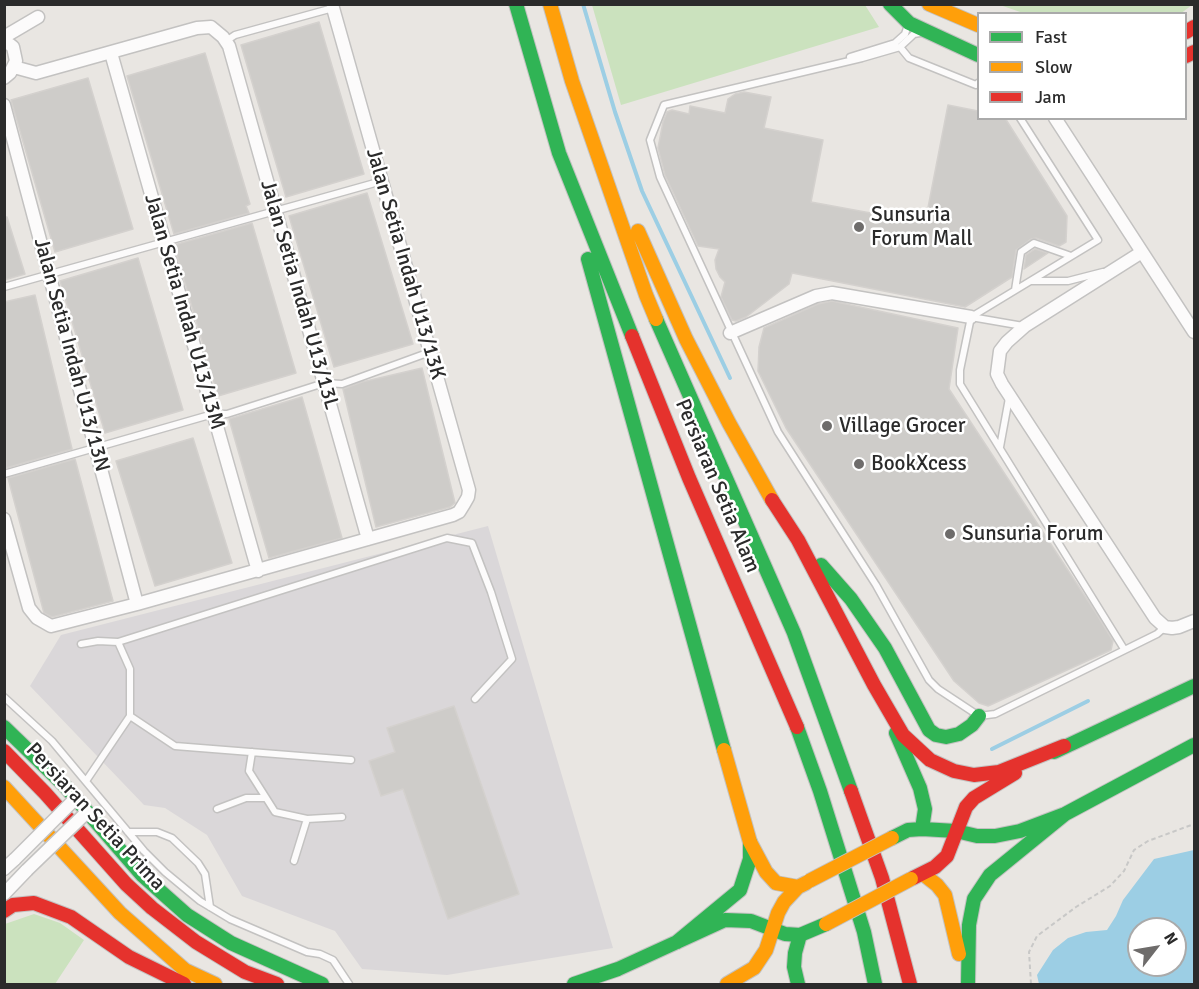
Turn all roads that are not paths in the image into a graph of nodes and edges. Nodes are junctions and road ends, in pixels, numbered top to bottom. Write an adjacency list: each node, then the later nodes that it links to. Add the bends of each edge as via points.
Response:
1 (516, 4): 24 (main road, Persiaran Setia Alam)
2 (550, 4): 19 (main road, Persiaran Setia Alam)
3 (561, 4): 19 (main road, via 575,51)
4 (890, 4): 8 (main road)
5 (929, 4): 9 (main road)
6 (333, 8): 12 (lane, via 235,35); 25 (street, Jalan Setia Indah U13/13K)
7 (38, 17): 11 (street)
8 (909, 23): 10 (main road); 16 (lane, via 905,34 895,43)
9 (977, 25)
10 (925, 32): 13 (lane, via 914,34); 15 (main road)
11 (4, 39): 17 (street, via 16,54)
12 (228, 46): 14 (street, via 211,27); 26 (street, Jalan Setia Indah U13/13L)
13 (900, 47): 16 (lane); 20 (lane, via 909,58)
14 (111, 53): 17 (street, via 36,73); 27 (street, Jalan Setia Indah U13/13M)
15 (977, 55)
16 (839, 62): 38 (lane, via 664,105 650,140 660,177)
17 (15, 68): 18 (street)
18 (4, 78)
19 (572, 81): 48 (main road, via 686,339 760,480); 100 (main road, Persiaran Setia Alam, via 646,295 794,633 882,878)
20 (977, 84)
21 (4, 105): 31 (street, Jalan Setia Indah U13/13N)
22 (1021, 120): 29 (lane, via 1098,240)
23 (1056, 120): 28 (street)
24 (559, 153): 80 (main road); 99 (main road, Persiaran Setia Alam, via 689,478 795,721 857,910)
25 (381, 181): 26 (lane); 39 (street, Jalan Setia Indah U13/13K)
26 (275, 211): 27 (lane); 40 (street, Jalan Setia Indah U13/13L)
27 (164, 241): 31 (lane); 42 (street, Jalan Setia Indah U13/13M)
28 (1142, 252): 30 (street); 37 (street)
29 (1071, 256): 32 (lane); 34 (lane, via 1034,243 1021,252)
30 (1116, 268): 32 (lane, via 1068,281); 36 (street)
31 (49, 273): 33 (lane); 43 (street, Jalan Setia Indah U13/13N)
32 (1030, 281): 34 (lane)
33 (4, 287)
34 (1015, 290): 35 (lane)
35 (971, 317): 36 (lane); 38 (street, via 832,293 816,296); 44 (lane, via 960,384)
36 (1025, 326): 41 (street, via 1000,351 997,363 997,374)
37 (1194, 332)
38 (730, 333): 61 (lane, via 778,432 876,585 929,680)
39 (430, 352): 40 (lane, via 342,384); 47 (street, Jalan Setia Indah U13/13K, via 468,497 453,515)
40 (324, 382): 42 (lane, via 227,414); 47 (street, Jalan Setia Indah U13/13L)
41 (1009, 395): 44 (lane); 52 (street, via 1155,618)
42 (213, 414): 43 (lane); 49 (street, Jalan Setia Indah U13/13M)
43 (96, 448): 45 (lane); 50 (street, Jalan Setia Indah U13/13N)
44 (1000, 448): 55 (lane)
45 (4, 474)
46 (4, 519): 50 (street, via 29,608 36,618 51,626)
47 (368, 539): 49 (street)
48 (798, 540): 56 (main road); 61 (main road, via 851,599 885,648 929,730 946,737 959,734)
49 (258, 571): 50 (street)
50 (137, 604)
51 (1194, 621): 52 (street)
52 (1165, 627): 55 (lane)
53 (118, 642): 54 (lane); 59 (lane, via 447,538 472,543 512,659); 60 (lane, via 130,669)
54 (81, 644)
55 (1124, 649): 61 (lane, via 1006,709)
56 (874, 685): 64 (main road, via 903,735 930,760 954,771 974,775 999,772); 77 (main road, via 920,788 925,809)
57 (1194, 686): 64 (main road)
58 (4, 697): 68 (lane, via 52,741)
59 (475, 699)
60 (130, 716): 66 (lane, via 175,746); 68 (lane)
61 (979, 716)
62 (4, 727): 70 (main road)
63 (1194, 745): 74 (main road)
64 (1064, 746): 78 (main road, via 974,798)
65 (4, 751): 93 (main road, Persiaran Setia Prima, via 152,909 195,942 245,972)
66 (252, 752): 67 (lane); 71 (lane, via 249,771)
67 (351, 760)
68 (86, 781): 79 (lane)
69 (4, 787): 92 (main road, via 120,913 185,970)
70 (76, 798): 73 (main road); 82 (street, bridge)
71 (266, 798): 72 (lane, via 246,798); 76 (lane, via 275,812)
72 (217, 809)
73 (87, 812): 85 (street, bridge); 94 (main road, via 142,875 187,915 231,943)
74 (1065, 814): 78 (main road, via 995,836); 101 (main road, via 990,874 974,899)
75 (342, 817): 76 (lane)
76 (307, 819): 81 (lane)
77 (922, 829): 78 (main road); 84 (main road, bridge, via 908,830)
78 (956, 831): 83 (main road, via 946,855)
79 (128, 832): 86 (lane, via 165,872); 86 (lane, via 157,832 172,838 205,874)
80 (750, 842): 84 (main road, via 776,883); 90 (main road, via 750,859 740,890)
81 (294, 861)
82 (4, 869)
83 (917, 877): 89 (main road, bridge); 101 (main road, via 937,885 945,896)
84 (804, 884): 88 (main road, via 784,902)
85 (4, 894)
86 (210, 907): 95 (lane, via 277,940 333,960)
87 (4, 911): 91 (main road, via 13,905 34,903 71,917 129,957)
88 (773, 929): 89 (main road); 90 (main road, via 751,921 725,920); 97 (main road, via 754,968)
89 (800, 935): 98 (main road, via 794,967)
90 (677, 942): 96 (main road)
91 (184, 984)
92 (215, 984)
93 (278, 984)
94 (322, 984)
95 (349, 984)
96 (574, 984)
97 (727, 984)
98 (798, 984)
99 (875, 984)
100 (910, 984)
101 (966, 984)

